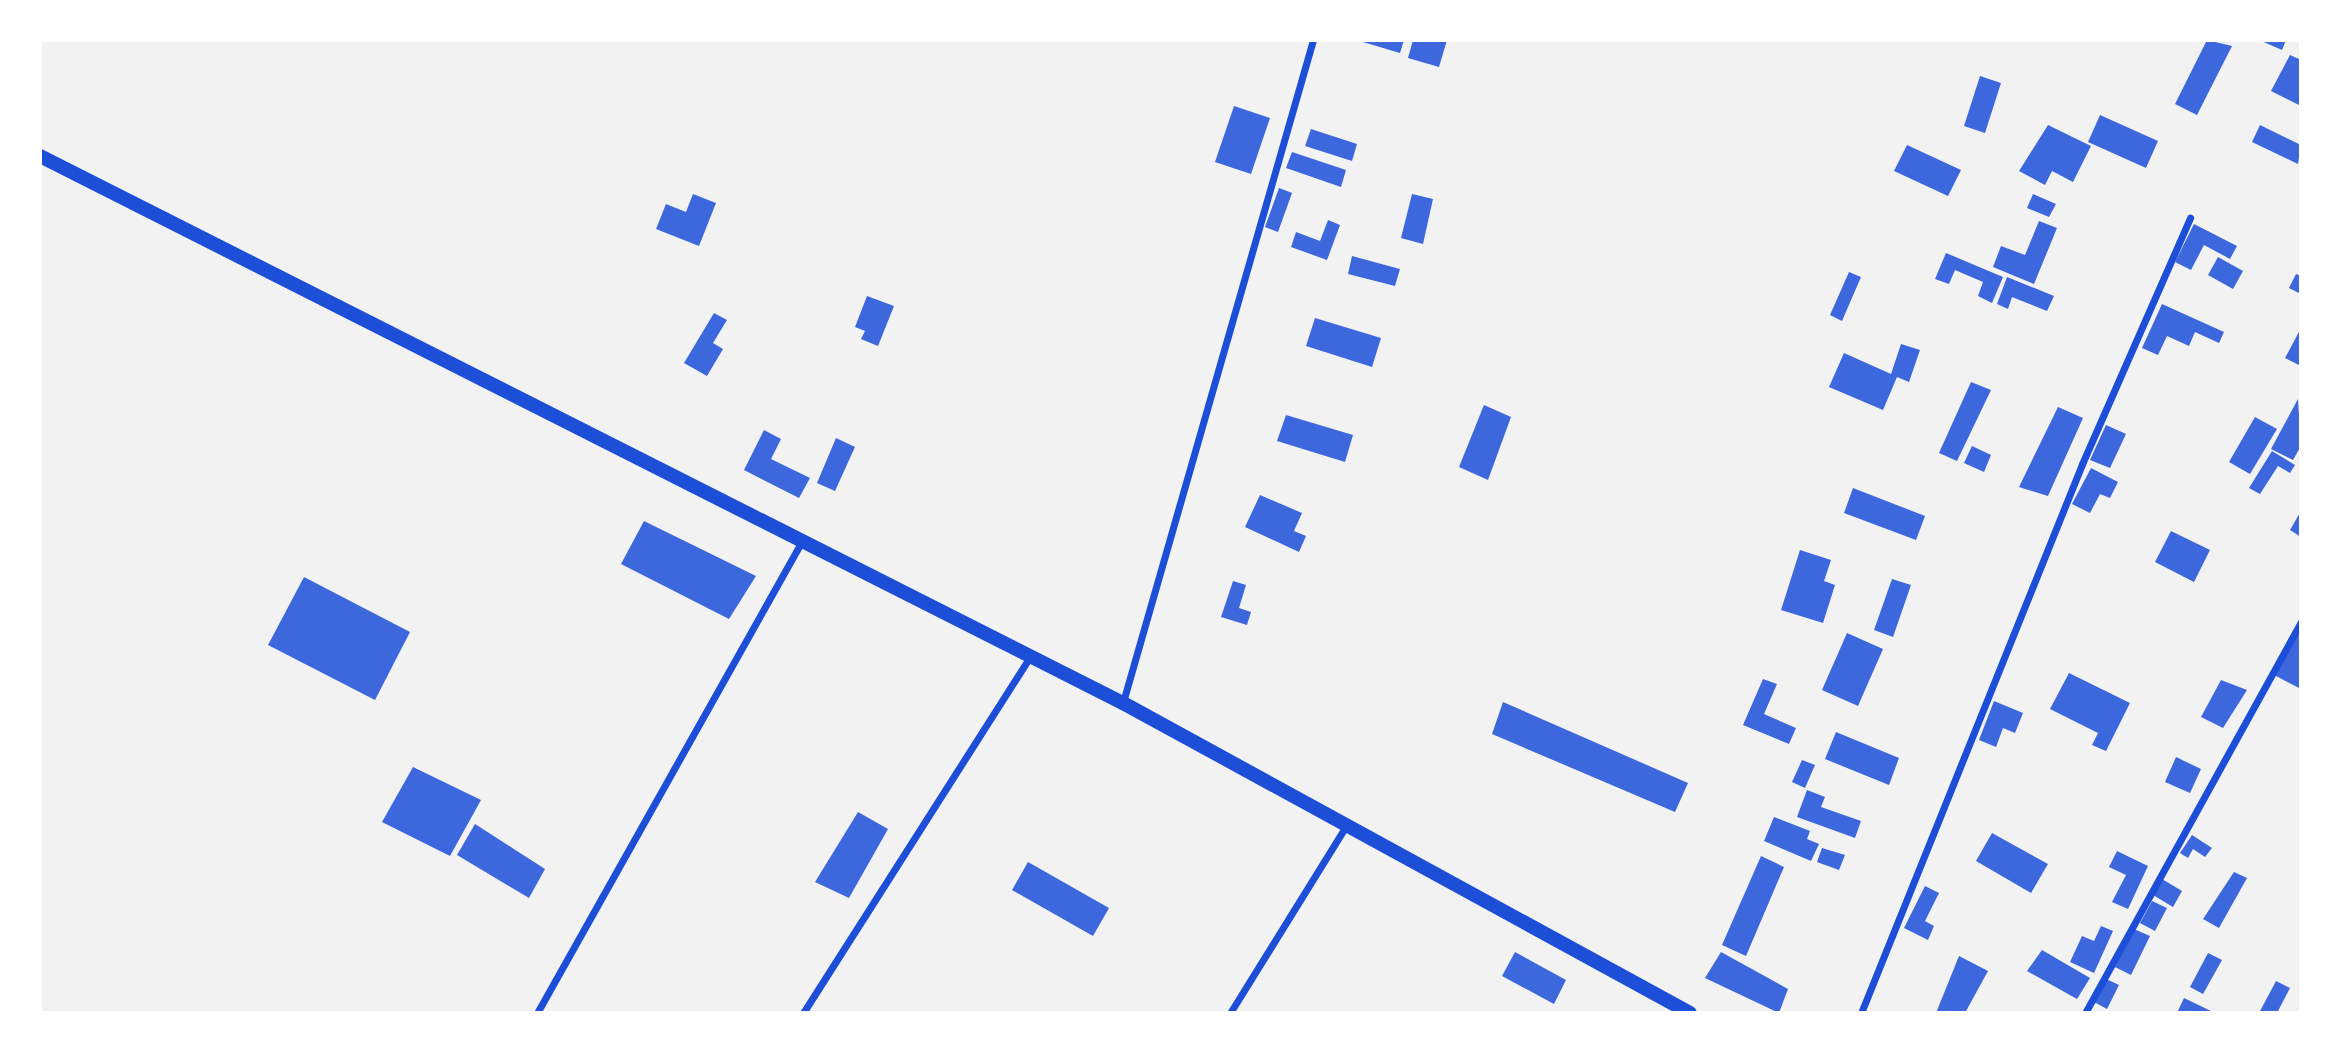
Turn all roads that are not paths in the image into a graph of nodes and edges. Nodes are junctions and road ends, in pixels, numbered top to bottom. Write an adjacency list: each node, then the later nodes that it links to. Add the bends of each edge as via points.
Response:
1 (1313, 40): 7 (street)
2 (40, 156): 4 (main road)
3 (2190, 218): 13 (street, via 2082,464)
4 (803, 541): 6 (main road); 9 (street)
5 (2301, 622): 14 (street)
6 (1030, 656): 7 (main road); 10 (street)
7 (1123, 703): 8 (main road)
8 (1348, 824): 11 (street); 12 (main road)
9 (537, 1013)
10 (803, 1013)
11 (1230, 1013)
12 (1690, 1013)
13 (1861, 1013)
14 (2085, 1013)

